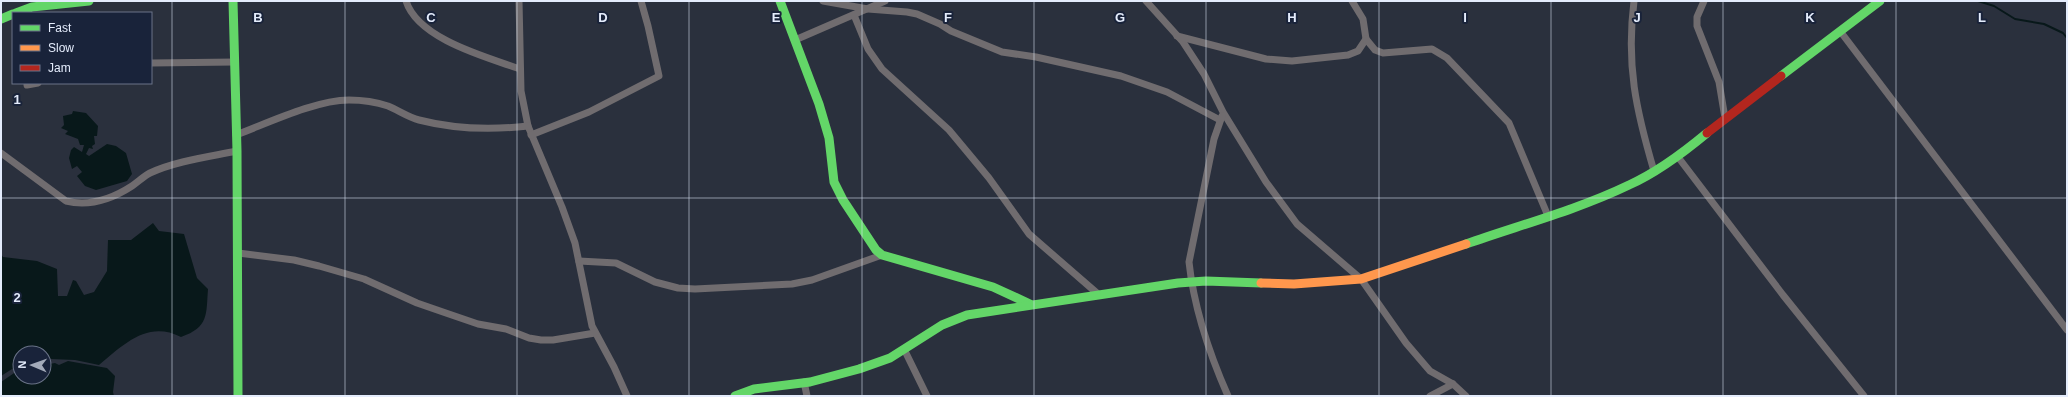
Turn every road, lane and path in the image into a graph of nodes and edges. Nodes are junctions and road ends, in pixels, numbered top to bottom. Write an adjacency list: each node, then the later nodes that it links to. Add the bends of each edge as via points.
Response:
1 (90, 1): 16 (street, via 32,7)
2 (233, 1): 20 (street)
3 (240, 1): 20 (street)
4 (406, 1): 27 (street, via 409,10 418,21 435,33 468,51)
5 (519, 1): 27 (street)
6 (641, 1): 33 (street, via 659,76 589,112)
7 (780, 1): 24 (street)
8 (823, 1): 15 (street)
9 (885, 1): 15 (street)
10 (1146, 1): 22 (street)
11 (1352, 1): 23 (street, via 1363,19)
12 (1634, 1): 37 (street, via 1630,55 1632,78)
13 (1704, 1): 29 (street, via 1697,17 1697,26 1719,82)
14 (1880, 1): 21 (street)
15 (868, 9): 18 (street); 30 (street, via 917,14 1002,52 1121,76 1167,92)
16 (19, 12)
17 (12, 14): 19 (street)
18 (854, 15): 24 (street); 44 (street, via 868,49 882,69 949,130 989,178 1029,234)
19 (1, 19)
20 (234, 19): 25 (street)
21 (1840, 31): 29 (street); 46 (street)
22 (1177, 36): 23 (street, via 1266,59 1292,61 1348,55 1358,51); 28 (street, via 1204,74)
23 (1366, 39): 38 (street, via 1375,50 1383,53 1432,49 1447,58 1509,124)
24 (795, 40): 40 (street, via 829,138 834,182 864,234)
25 (235, 62): 26 (street); 32 (street)
26 (152, 63)
27 (520, 69): 31 (street, via 521,91)
28 (1224, 112): 30 (street); 42 (street, via 1266,182 1297,224)
29 (1725, 118): 36 (street)
30 (1220, 120): 43 (street, via 1189,262)
31 (528, 126): 32 (street, via 487,128 447,125 417,119 387,106 348,100 316,106); 33 (street)
32 (236, 135): 34 (street)
33 (531, 136): 41 (street, via 562,207)
34 (237, 151): 35 (street, via 171,166 149,174 111,198 76,203 66,200); 39 (street)
35 (1, 153)
36 (1678, 157): 37 (street); 59 (street)
37 (1654, 171): 38 (street, via 1630,185)
38 (1548, 216): 42 (street)
39 (238, 253): 47 (street, via 294,260 364,279 417,303 529,338 553,340); 51 (street)
40 (882, 255): 41 (street, via 812,280 792,284 695,289 655,282 616,264); 45 (street, via 993,286)
41 (579, 261): 47 (street, via 584,294)
42 (1362, 279): 43 (street, via 1294,284); 50 (street, via 1406,343 1430,371)
43 (1191, 282): 44 (street); 56 (street, via 1209,351)
44 (1098, 294): 45 (street)
45 (1030, 304): 48 (street, via 967,315 942,325)
46 (2067, 330)
47 (595, 333): 52 (street)
48 (904, 349): 49 (street, via 890,358 859,369); 55 (street)
49 (804, 382): 53 (street, via 754,389); 54 (street)
50 (1453, 384): 57 (street); 58 (street)
51 (238, 396)
52 (627, 396)
53 (735, 396)
54 (807, 396)
55 (927, 396)
56 (1228, 396)
57 (1430, 396)
58 (1466, 396)
59 (1864, 396)

